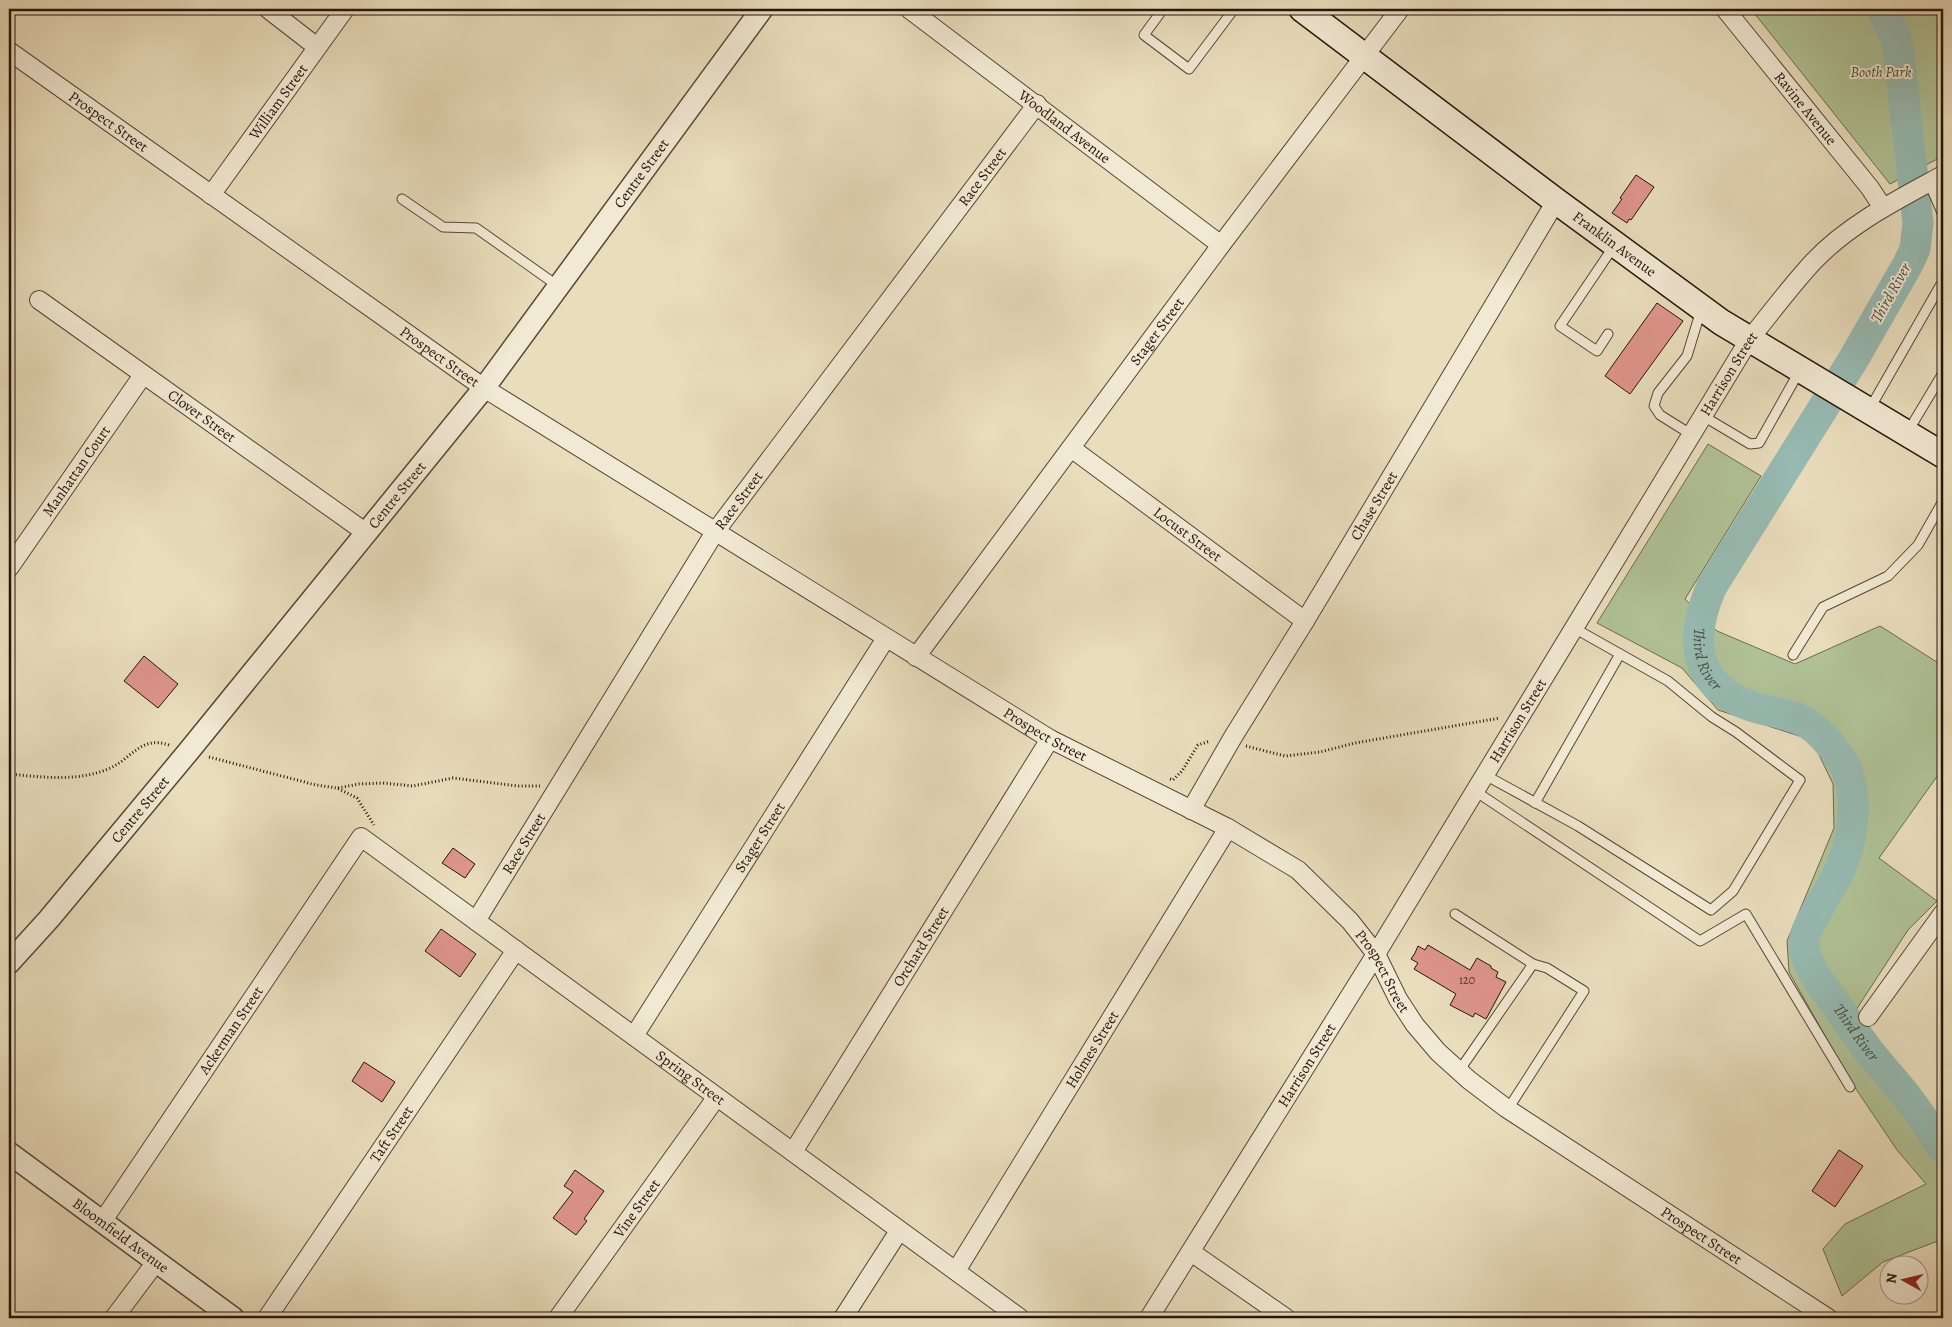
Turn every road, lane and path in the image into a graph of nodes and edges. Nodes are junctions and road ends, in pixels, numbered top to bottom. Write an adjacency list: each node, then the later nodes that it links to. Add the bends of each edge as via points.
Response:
1 (268, 9): 10 (street)
2 (345, 9): 10 (street, William Street)
3 (762, 9): 23 (street, Centre Street)
4 (909, 9): 13 (street, Woodland Avenue)
5 (1163, 9): 6 (lane, via 1144,35 1189,69)
6 (1234, 9)
7 (1302, 9): 12 (main road, Franklin Avenue)
8 (1400, 9): 12 (street, Stager Street)
9 (1725, 9): 18 (street, Ravine Avenue)
10 (317, 47): 15 (street, William Street)
11 (9, 52): 15 (street, Prospect Street)
12 (1364, 56): 17 (main road, Franklin Avenue); 20 (street, Stager Street)
13 (1037, 104): 20 (street, Woodland Avenue); 40 (street, Race Street)
14 (1936, 179): 18 (street, Harrison Street); 19 (lane)
15 (211, 195): 31 (street, Prospect Street)
16 (402, 199): 23 (lane, via 443,227 476,228)
17 (1556, 201): 21 (main road, Franklin Avenue); 42 (street, Chase Street)
18 (1887, 206): 27 (street, Harrison Street, via 1844,234 1813,262)
19 (1943, 215)
20 (1221, 244): 36 (street, Stager Street)
21 (1615, 244): 25 (main road, Franklin Avenue); 26 (lane, via 1560,326 1597,351)
22 (1943, 283): 32 (lane)
23 (558, 286): 31 (street, Centre Street)
24 (39, 300): 30 (street, Clover Street)
25 (1702, 307): 27 (main road, Franklin Avenue); 35 (lane, via 1687,356 1658,393 1654,406 1660,415)
26 (1608, 334)
27 (1749, 340): 29 (main road, Franklin Avenue); 33 (street, Harrison Street)
28 (1943, 373): 34 (lane)
29 (1806, 374): 32 (main road, Franklin Avenue); 33 (lane, via 1759,442 1750,444)
30 (143, 375): 39 (street, Clover Street); 41 (street, Manhattan Court)
31 (484, 388): 39 (street, Centre Street); 40 (street, Prospect Street)
32 (1862, 406): 34 (main road, Franklin Avenue)
33 (1703, 416): 35 (street, Harrison Street)
34 (1907, 433): 37 (main road, Franklin Avenue)
35 (1692, 435): 43 (street, Harrison Street)
36 (1071, 448): 42 (street, Locust Street); 47 (street, Stager Street)
37 (1943, 455)
38 (1943, 501): 46 (lane, via 1918,545 1888,576 1823,607)
39 (365, 532): 51 (street, Centre Street)
40 (715, 532): 44 (street, Prospect Street); 55 (street, Race Street)
41 (9, 568)
42 (1304, 621): 49 (street, Chase Street)
43 (1574, 628): 45 (lane); 48 (street, Harrison Street)
44 (886, 638): 47 (street, Prospect Street); 71 (street, Stager Street)
45 (1620, 654): 58 (lane); 58 (lane, via 1668,681 1800,780 1733,891 1711,910 1578,826)
46 (1793, 655)
47 (916, 657): 50 (street, Prospect Street)
48 (1522, 713): 49 (path, via 1285,756 1248,747); 53 (street, Harrison Street)
49 (1232, 737): 54 (path, via 1198,745 1182,771 1173,780); 59 (street, Chase Street)
50 (1050, 739): 59 (street, Prospect Street); 76 (street, Orchard Street)
51 (188, 752): 52 (path, via 162,743 145,744 109,769 85,775 62,778); 56 (path); 68 (street, Centre Street)
52 (9, 774)
53 (1485, 774): 57 (street, Harrison Street); 58 (lane)
54 (1166, 779)
55 (562, 780): 56 (path, via 542,786 518,786 453,778 413,786 383,783); 65 (street, Race Street)
56 (337, 788): 61 (path, via 357,798)
57 (1475, 791): 67 (street, Harrison Street); 73 (lane, via 1700,941 1746,914)
58 (1535, 803)
59 (1191, 810): 60 (street, Prospect Street)
60 (1228, 828): 67 (street, Prospect Street, via 1298,870 1350,921); 82 (street, Holmes Street)
61 (378, 829)
62 (361, 837): 65 (street, Spring Street); 78 (street, Ackerman Street)
63 (1943, 913): 70 (street)
64 (1455, 914): 69 (lane)
65 (476, 921): 66 (street, Spring Street)
66 (516, 950): 71 (street, Spring Street); 85 (street, Taft Street)
67 (1376, 954): 72 (street, Prospect Street, via 1415,1025); 80 (street, Harrison Street)
68 (9, 964)
69 (1533, 964): 72 (lane); 75 (lane, via 1547,968 1584,991)
70 (1868, 1017)
71 (634, 1036): 74 (street, Spring Street)
72 (1459, 1071): 75 (street, Prospect Street)
73 (1850, 1086)
74 (716, 1098): 76 (street, Spring Street); 86 (street, Vine Street)
75 (1508, 1109): 91 (street, Prospect Street)
76 (793, 1152): 79 (street, Spring Street)
77 (9, 1153): 78 (street, Bloomfield Avenue)
78 (102, 1222): 81 (street, Bloomfield Avenue)
79 (899, 1231): 82 (street, Spring Street); 87 (street)
80 (1191, 1252): 89 (street, Harrison Street); 90 (street)
81 (156, 1262): 83 (street); 84 (street, Bloomfield Avenue)
82 (956, 1271): 88 (street, Spring Street)
83 (114, 1318)
84 (233, 1318)
85 (267, 1318)
86 (558, 1318)
87 (843, 1318)
88 (1020, 1318)
89 (1148, 1318)
90 (1286, 1318)
91 (1828, 1318)

